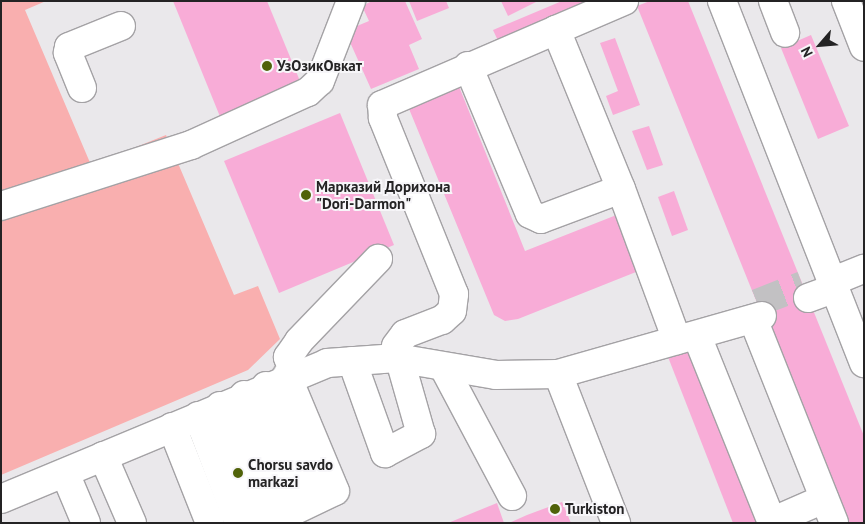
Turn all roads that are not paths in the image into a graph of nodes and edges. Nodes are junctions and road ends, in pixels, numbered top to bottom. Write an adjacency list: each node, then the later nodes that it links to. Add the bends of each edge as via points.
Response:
1 (351, 1): 13 (lane, via 320,81 308,92 191,145)
2 (624, 1): 7 (lane)
3 (722, 1): 16 (lane)
4 (773, 1): 8 (lane)
5 (846, 1): 9 (lane)
6 (121, 26): 11 (lane, via 69,47 68,53)
7 (556, 30): 10 (lane); 12 (lane)
8 (786, 33)
9 (864, 47)
10 (468, 66): 12 (lane, via 530,214 541,219); 19 (lane, via 382,105 383,118 454,294 452,311 442,320 398,339)
11 (82, 88)
12 (621, 189): 18 (lane)
13 (1, 206)
14 (378, 259): 24 (lane)
15 (864, 269): 16 (lane)
16 (831, 282): 17 (lane); 21 (lane)
17 (805, 291)
18 (687, 338): 23 (lane); 30 (lane, via 758,313); 32 (lane)
19 (397, 358): 20 (lane); 20 (lane, via 421,434 385,453); 22 (lane)
20 (352, 361): 24 (lane, via 327,363)
21 (864, 363)
22 (444, 368): 23 (lane, via 496,375); 28 (lane)
23 (558, 374): 37 (lane)
24 (252, 392): 25 (lane); 31 (lane); 31 (lane, via 335,491); 36 (lane)
25 (172, 427): 26 (lane); 35 (lane)
26 (103, 456): 27 (lane); 34 (lane)
27 (65, 473): 29 (lane); 33 (lane)
28 (512, 496)
29 (1, 499)
30 (829, 511): 32 (lane)
31 (275, 519)
32 (772, 522)
33 (86, 523)
34 (132, 523)
35 (210, 523)
36 (239, 523)
37 (616, 523)

